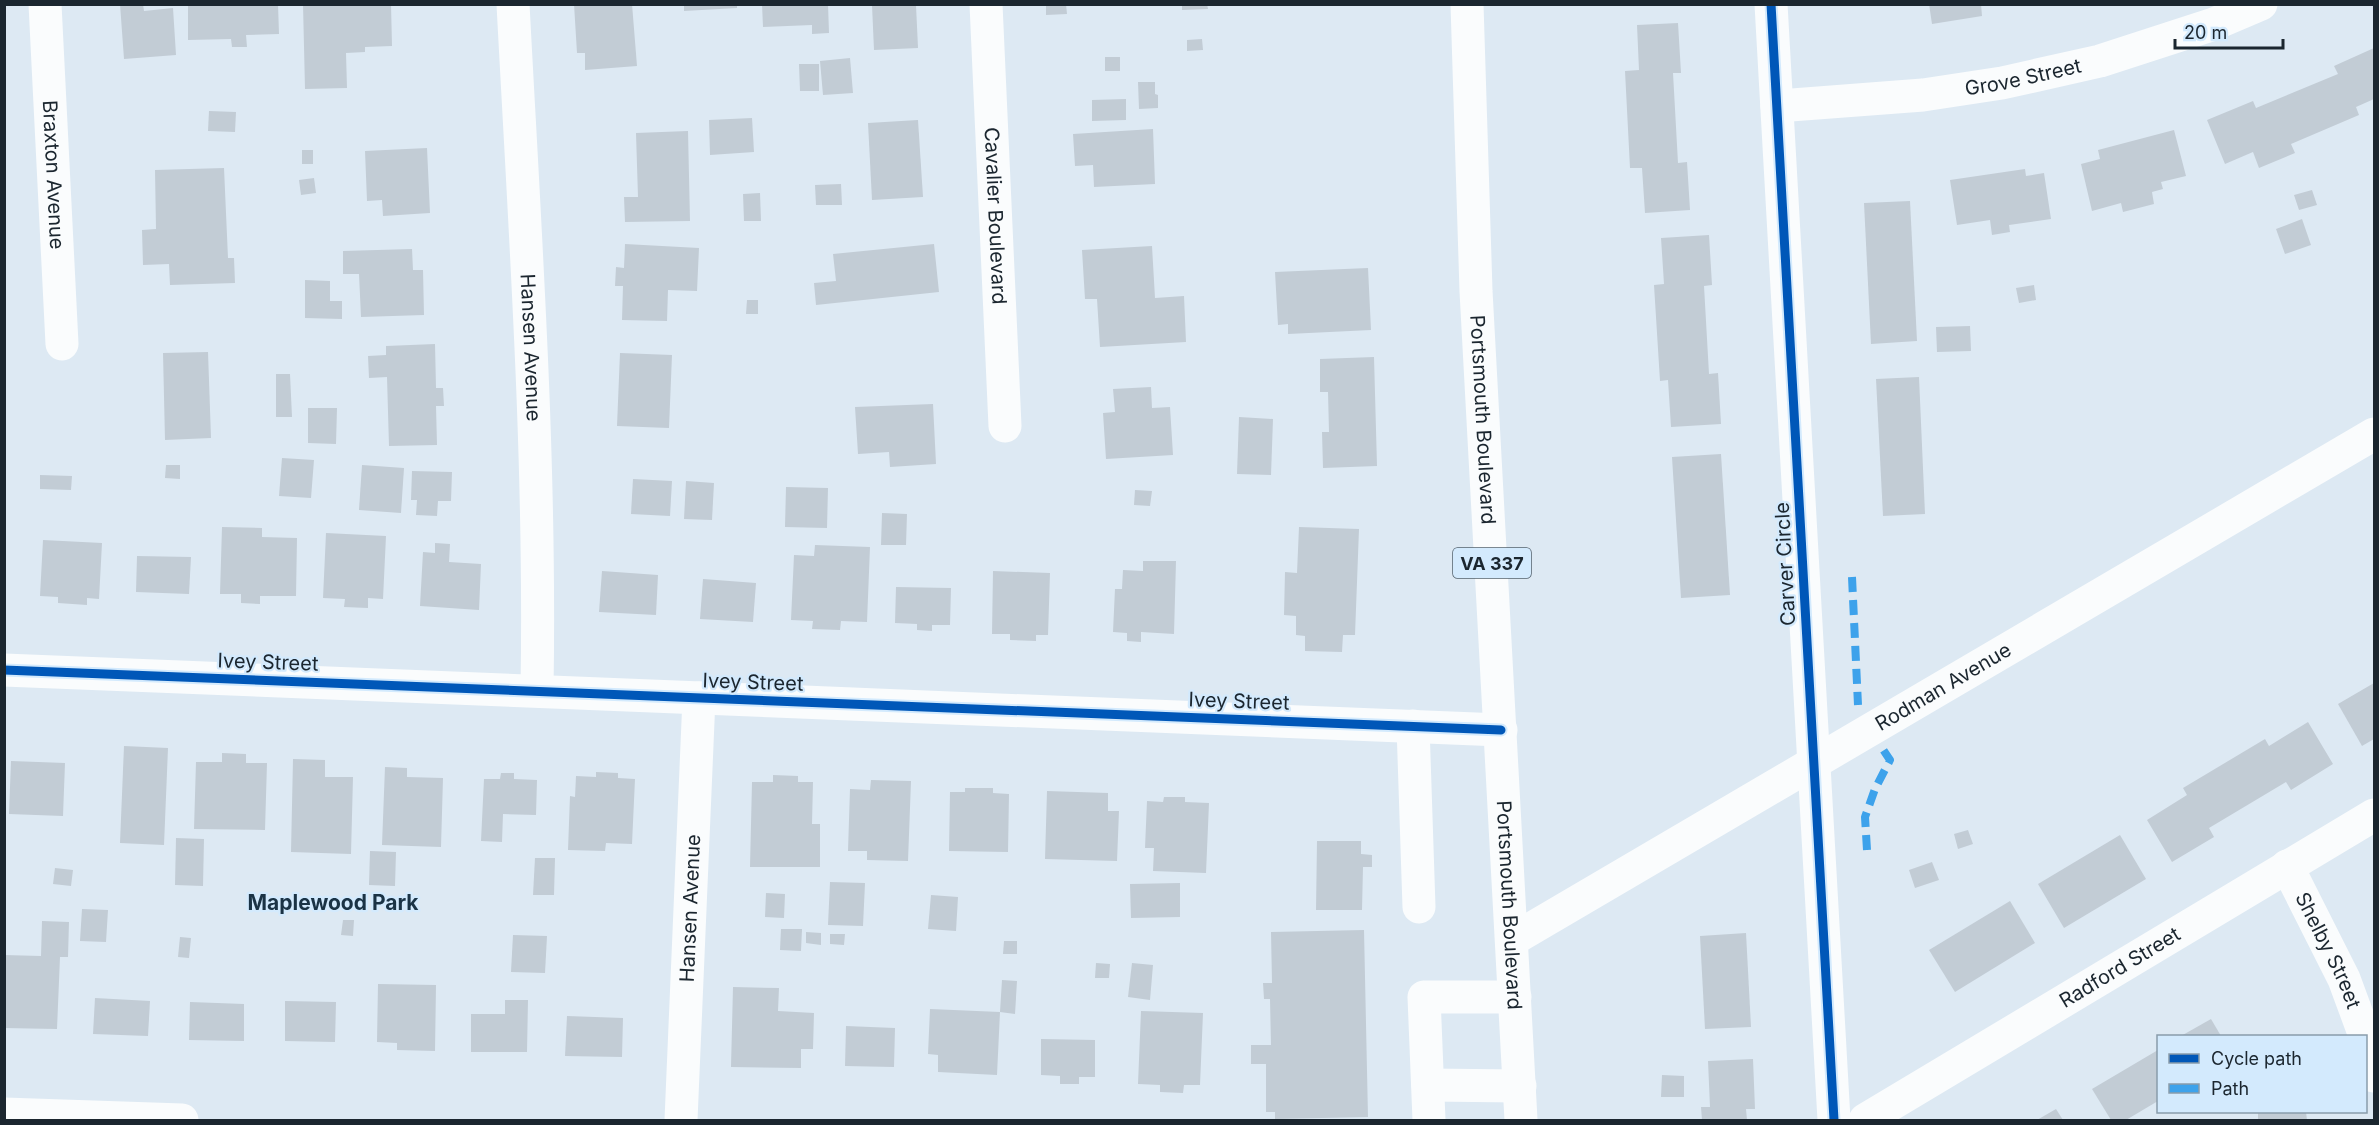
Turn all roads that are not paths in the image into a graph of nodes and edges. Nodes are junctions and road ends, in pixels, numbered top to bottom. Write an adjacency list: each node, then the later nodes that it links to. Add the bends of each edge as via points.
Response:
1 (45, 4): 8 (street, Braxton Avenue)
2 (513, 4): 12 (street, Hansen Avenue, via 537,451)
3 (986, 4): 9 (street, Cavalier Boulevard)
4 (1467, 4): 15 (street, Portsmouth Boulevard / VA 337, via 1476,291)
5 (1772, 4): 7 (street, Carver Circle)
6 (2259, 5): 7 (street, Grove Street, via 2100,61 2002,83 1923,95)
7 (1777, 106): 16 (street, Carver Circle)
8 (62, 344)
9 (1005, 426)
10 (2374, 434): 16 (street, Rodman Avenue)
11 (4, 670): 12 (street, Ivey Street)
12 (537, 690): 13 (street, Ivey Street)
13 (699, 698): 14 (street, Ivey Street); 29 (street, Hansen Avenue)
14 (1413, 726): 15 (street, Ivey Street); 19 (street)
15 (1501, 730): 20 (street, Portsmouth Boulevard / VA 337)
16 (1814, 763): 20 (street, Rodman Avenue); 32 (street, Carver Circle)
17 (2374, 815): 18 (street, Radford Street)
18 (2287, 866): 22 (street, Shelby Street, via 2344,979); 33 (street, Radford Street)
19 (1419, 907)
20 (1512, 940): 21 (street, Portsmouth Boulevard / VA 337)
21 (1515, 998): 25 (street, via 1424,997); 26 (street, Portsmouth Boulevard / VA 337)
22 (2364, 1035)
23 (2367, 1046): 24 (street, Shelby Street)
24 (2374, 1076)
25 (1428, 1085): 26 (street); 30 (street)
26 (1520, 1086): 31 (street, Portsmouth Boulevard / VA 337)
27 (4, 1113): 28 (street)
28 (182, 1120)
29 (681, 1120)
30 (1429, 1120)
31 (1521, 1120)
32 (1834, 1120)
33 (1865, 1120)

